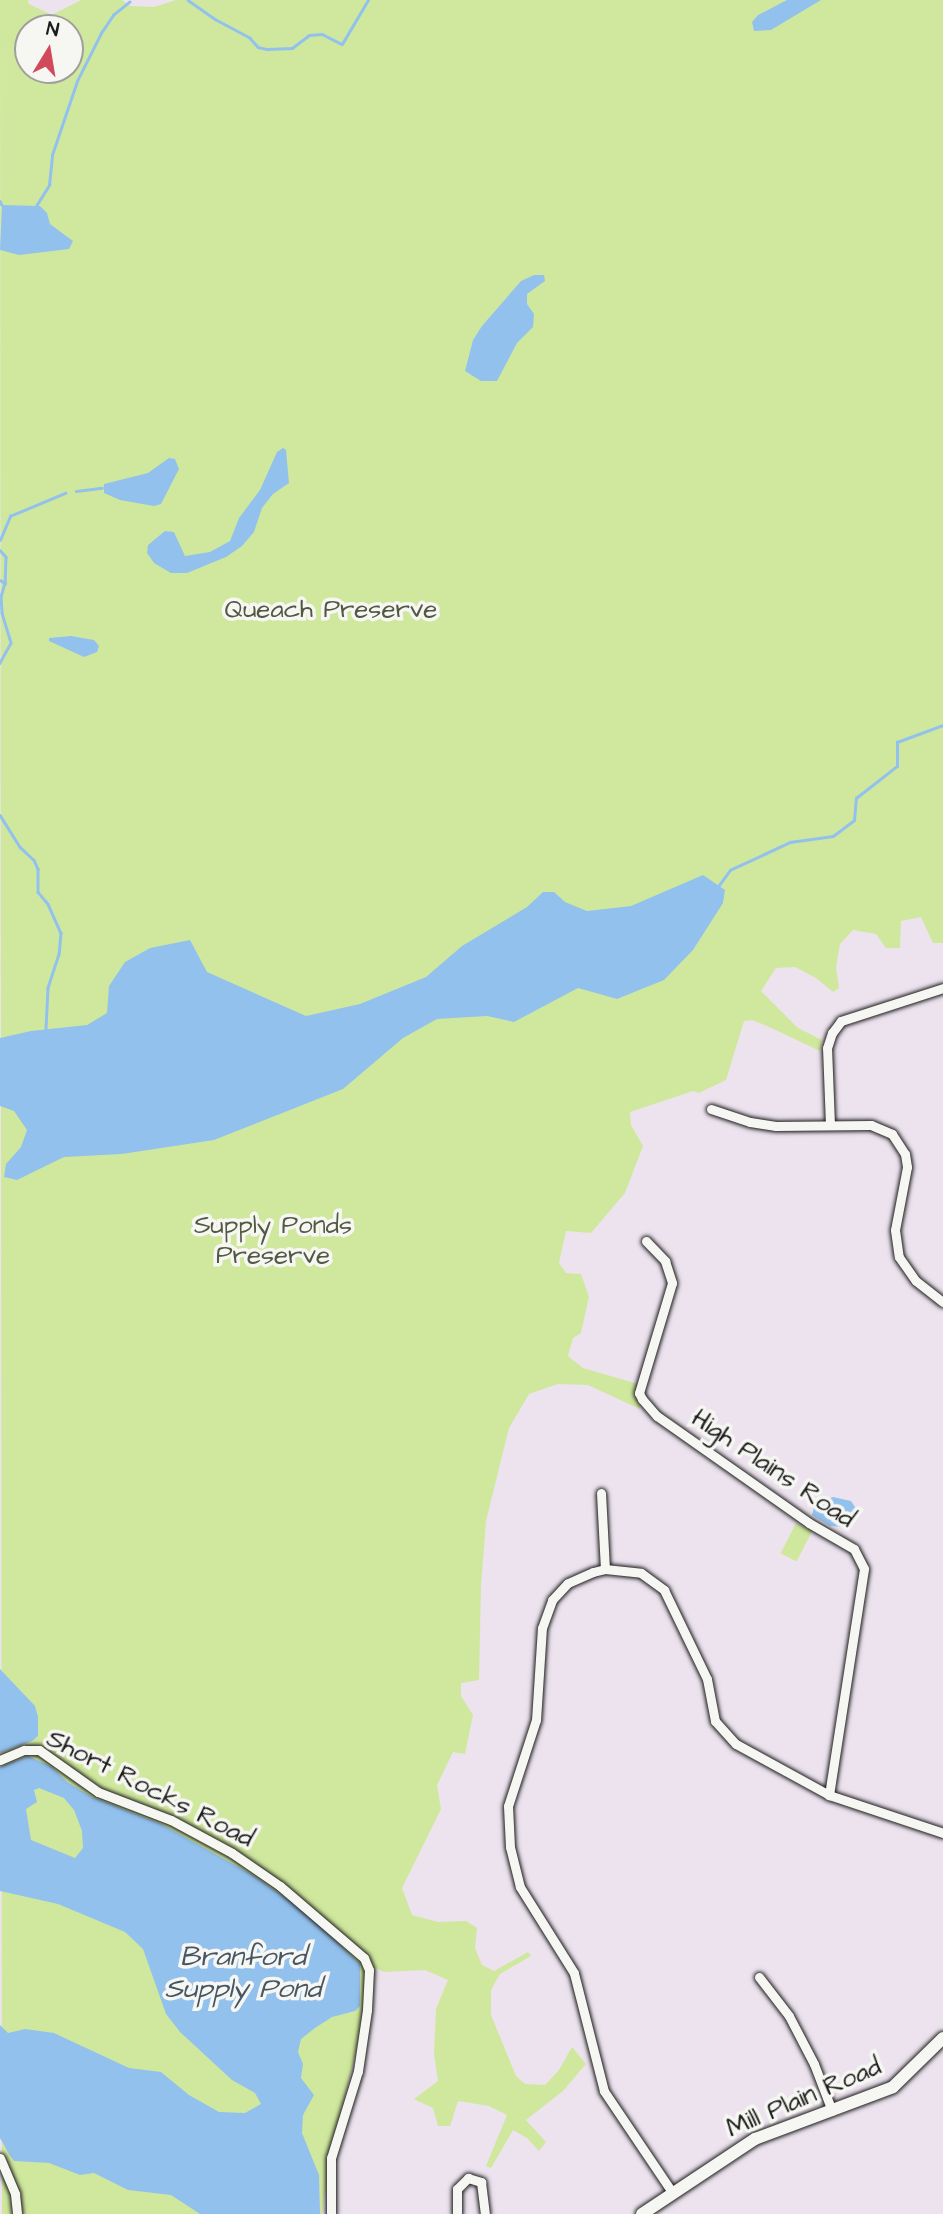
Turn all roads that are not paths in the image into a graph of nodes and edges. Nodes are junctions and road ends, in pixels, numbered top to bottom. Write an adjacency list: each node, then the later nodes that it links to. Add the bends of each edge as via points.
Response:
1 (943, 988): 3 (street, via 841,1021 827,1048)
2 (711, 1109): 3 (street, via 776,1126)
3 (830, 1125): 5 (street, via 883,1128 899,1144 907,1167 895,1230 899,1257 916,1281)
4 (646, 1241): 9 (street, High Plains Road, via 665,1261 672,1283 639,1393 642,1399 657,1416 809,1523 854,1549 864,1569)
5 (943, 1302)
6 (601, 1493): 7 (street)
7 (605, 1569): 9 (street, via 641,1573 664,1590 707,1679 715,1721 736,1744); 15 (street, via 568,1583 552,1600 542,1628 536,1720 508,1806 510,1847 520,1887 574,1973 604,2091)
8 (0, 1760): 17 (street, Short Rocks Road, via 24,1750 39,1750 98,1791 207,1839 280,1886 364,1958 369,1969 367,2010 358,2071 331,2158)
9 (829, 1795): 10 (street)
10 (943, 1833)
11 (760, 1977): 13 (street, via 789,2016)
12 (943, 2038): 13 (street, Mill Plain Road, via 901,2082)
13 (832, 2111): 15 (street, Mill Plain Road, via 755,2139)
14 (0, 2158): 16 (street, via 15,2194)
15 (672, 2192): 20 (street, Mill Plain Road)
16 (17, 2214)
17 (331, 2214)
18 (457, 2214): 19 (street, via 457,2189 468,2178 481,2182)
19 (485, 2214)
20 (642, 2214)

